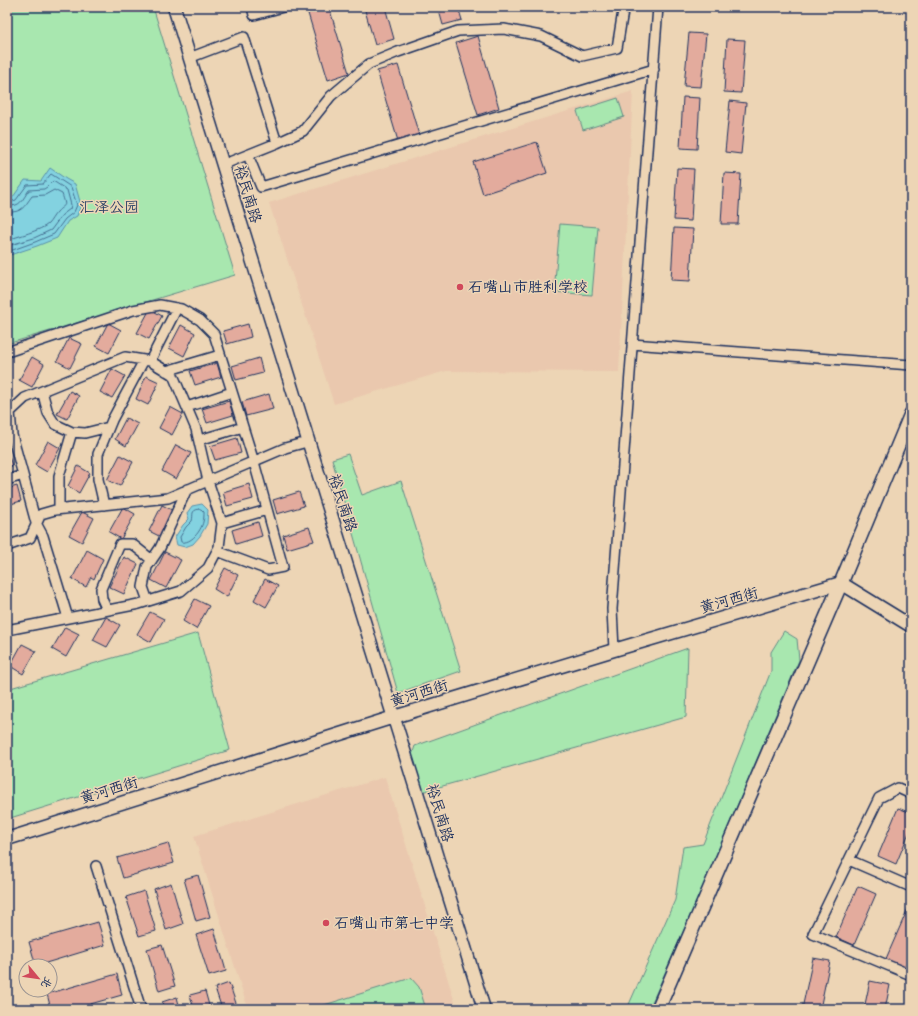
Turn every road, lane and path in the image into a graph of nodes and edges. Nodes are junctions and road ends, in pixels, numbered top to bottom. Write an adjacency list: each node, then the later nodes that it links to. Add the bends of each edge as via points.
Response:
1 (174, 7): 6 (street, 裕民南路)
2 (252, 7): 3 (street, via 254,15)
3 (283, 7)
4 (622, 7): 8 (street, via 617,48 582,56 541,36 504,29 458,31 398,52 369,64 330,96 303,132)
5 (658, 7): 7 (street)
6 (189, 58): 8 (street, via 244,38); 10 (street, 裕民南路)
7 (654, 69): 9 (street, via 261,187); 12 (street)
8 (277, 144): 9 (street)
9 (248, 155): 10 (street)
10 (222, 165): 28 (street, 裕民南路)
11 (177, 308): 13 (street, via 160,305 133,310); 14 (street, via 200,320 214,334); 15 (street)
12 (632, 344): 16 (street); 48 (street, via 612,609)
13 (7, 352)
14 (220, 355): 17 (street); 19 (street)
15 (147, 360): 17 (street); 18 (street, via 125,357); 24 (street)
16 (911, 365)
17 (166, 371): 22 (street, via 173,375)
18 (42, 391): 20 (street); 26 (street, via 48,413 55,424)
19 (232, 392): 22 (street); 25 (street)
20 (18, 404): 21 (street); 30 (street, via 10,412 12,435)
21 (7, 407)
22 (187, 407): 27 (street)
23 (911, 414): 42 (main road)
24 (109, 427): 26 (street, via 85,433); 34 (street, via 98,454 98,479)
25 (243, 427): 27 (street); 29 (street)
26 (72, 432): 35 (street, via 59,476)
27 (199, 440): 32 (street)
28 (307, 442): 29 (street, via 285,448); 49 (street, 裕民南路)
29 (254, 462): 32 (street); 36 (street)
30 (23, 476): 31 (street); 37 (street)
31 (7, 480)
32 (208, 481): 33 (street); 38 (street)
33 (187, 489): 34 (street, via 168,498); 41 (street)
34 (104, 505): 35 (street)
35 (59, 510): 37 (street, via 41,514)
36 (267, 510): 38 (street); 40 (street, via 283,567 268,570)
37 (36, 523): 39 (street, via 30,538); 45 (street, via 43,536)
38 (222, 523): 40 (street)
39 (7, 546)
40 (217, 550): 43 (street, via 208,568 181,591)
41 (152, 560): 43 (street, via 147,567 143,587); 44 (street, via 132,544 120,544 101,589)
42 (841, 583): 46 (street); 48 (street, 黄河西街); 58 (main road)
43 (148, 601): 44 (street)
44 (107, 610): 45 (street)
45 (68, 618): 47 (street)
46 (911, 626)
47 (7, 630)
48 (614, 650): 49 (street, 黄河西街)
49 (394, 717): 51 (street, 黄河西街); 57 (street, 裕民南路)
50 (911, 794): 52 (street, via 898,788 879,798)
51 (7, 839)
52 (849, 860): 54 (street); 55 (street, via 813,934)
53 (96, 866): 56 (street)
54 (911, 887)
55 (911, 975)
56 (141, 1009)
57 (484, 1009)
58 (658, 1009)

